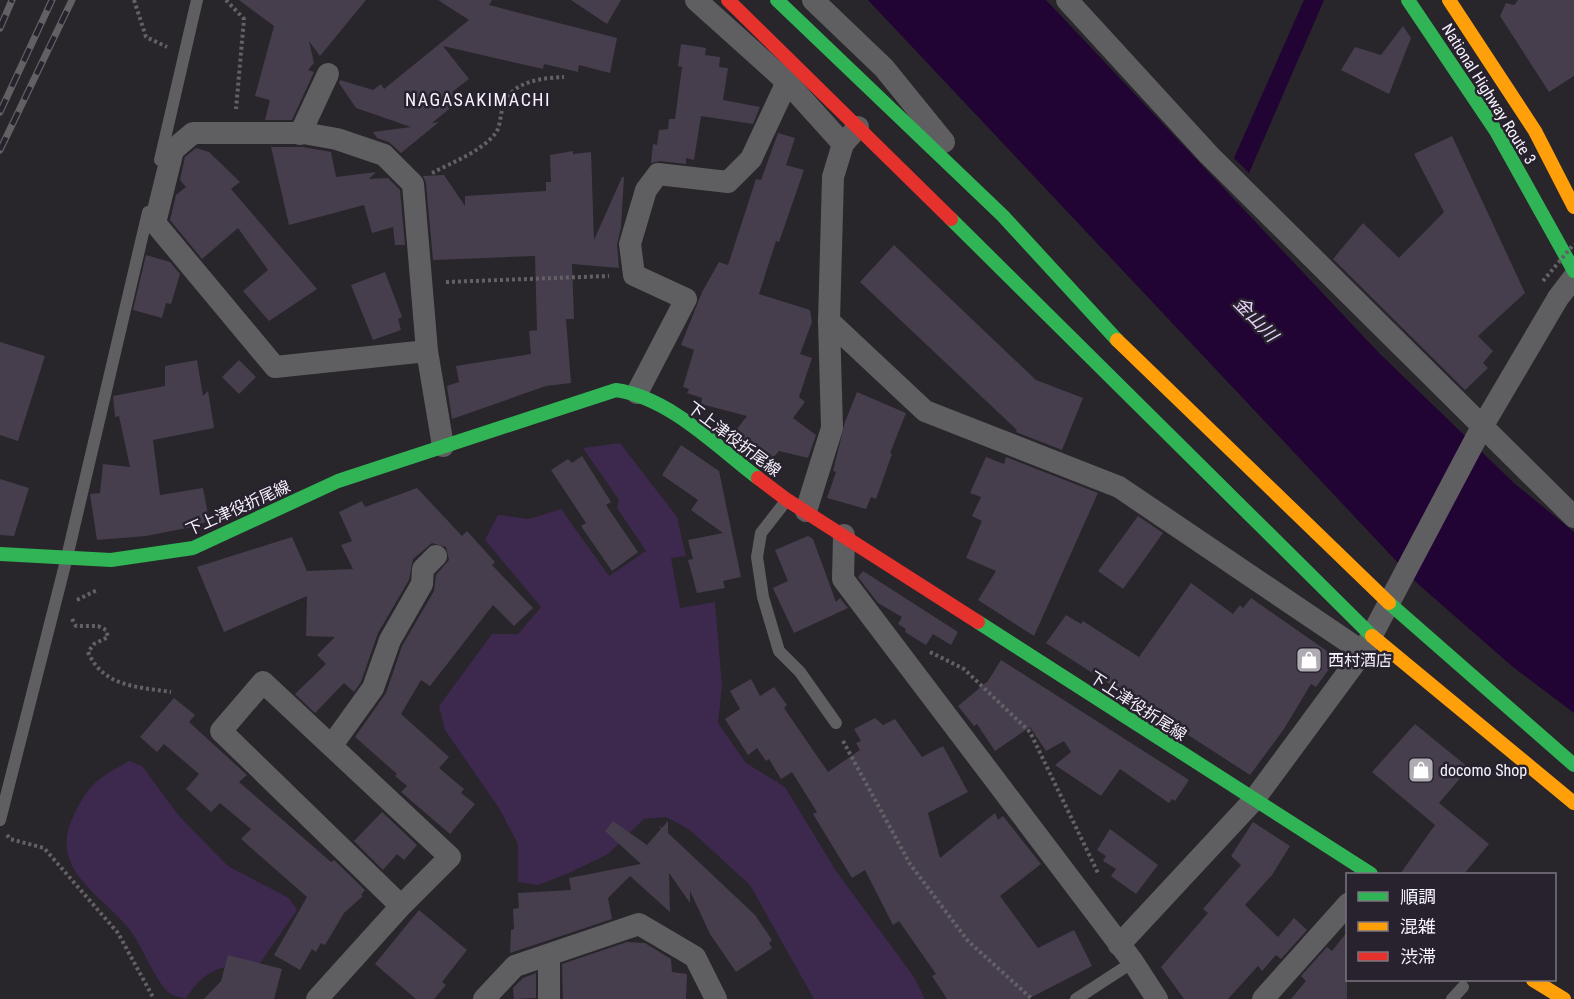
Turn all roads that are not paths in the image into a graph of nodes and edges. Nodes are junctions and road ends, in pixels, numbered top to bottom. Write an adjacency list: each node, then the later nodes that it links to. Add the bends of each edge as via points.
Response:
1 (197, 0): 28 (lane)
2 (696, 0): 10 (street)
3 (728, 0): 11 (main road)
4 (777, 0): 15 (main road)
5 (813, 0): 15 (street, via 884,68)
6 (1066, 0): 21 (street, via 1209,155)
7 (1408, 0): 16 (main road, National Highway Route 3, via 1496,131)
8 (1449, 0): 14 (main road, National Highway Route 3, via 1534,131)
9 (328, 74): 12 (street)
10 (787, 82): 13 (street); 20 (street, via 777,97 761,141 728,182 658,174 646,190 630,244 634,275 686,299)
11 (858, 127): 13 (street); 30 (main road)
12 (300, 134): 19 (street, via 370,148 384,155 413,184); 19 (street, via 193,133 173,150 155,223 275,367)
13 (843, 144): 18 (street, via 833,177)
14 (1574, 207)
15 (1003, 216): 29 (main road, via 1130,354)
16 (1574, 271)
17 (1574, 277): 21 (street)
18 (829, 321): 23 (street, via 832,428); 30 (street, via 925,411 1119,487)
19 (427, 351): 22 (street)
20 (637, 393): 22 (main road, 下上津役折尾線, via 616,390); 23 (main road, 下上津役折尾線, via 660,403)
21 (1482, 427): 24 (street); 29 (street)
22 (443, 446): 28 (main road, 下上津役折尾線, via 338,481 193,548 111,560)
23 (797, 506): 25 (main road, 下上津役折尾線); 31 (lane, via 761,533 757,558 762,597 779,651 800,672)
24 (1574, 517)
25 (844, 535): 34 (main road, 下上津役折尾線); 40 (street, via 843,579)
26 (0, 554): 28 (main road, 下上津役折尾線)
27 (436, 556): 32 (street, via 423,569 422,584 390,640 373,688)
28 (67, 557): 36 (lane)
29 (1389, 603): 30 (street); 33 (main road)
30 (1368, 645): 34 (street); 35 (main road)
31 (836, 723)
32 (332, 745): 39 (street, via 450,857); 39 (street, via 263,682 221,731)
33 (1574, 765)
34 (1253, 801): 37 (main road, 下上津役折尾線); 40 (street)
35 (1574, 803)
36 (0, 820)
37 (1369, 873)
38 (1346, 905): 50 (street)
39 (401, 906): 44 (street)
40 (1126, 953): 48 (lane); 49 (street)
41 (549, 956): 45 (street, via 515,966); 46 (street); 47 (street, via 639,924 695,957)
42 (1535, 981): 52 (main road)
43 (1463, 987): 51 (lane)
44 (317, 999)
45 (484, 999)
46 (549, 999)
47 (716, 999)
48 (1076, 999)
49 (1157, 999)
50 (1263, 999)
51 (1452, 999)
52 (1564, 999)

